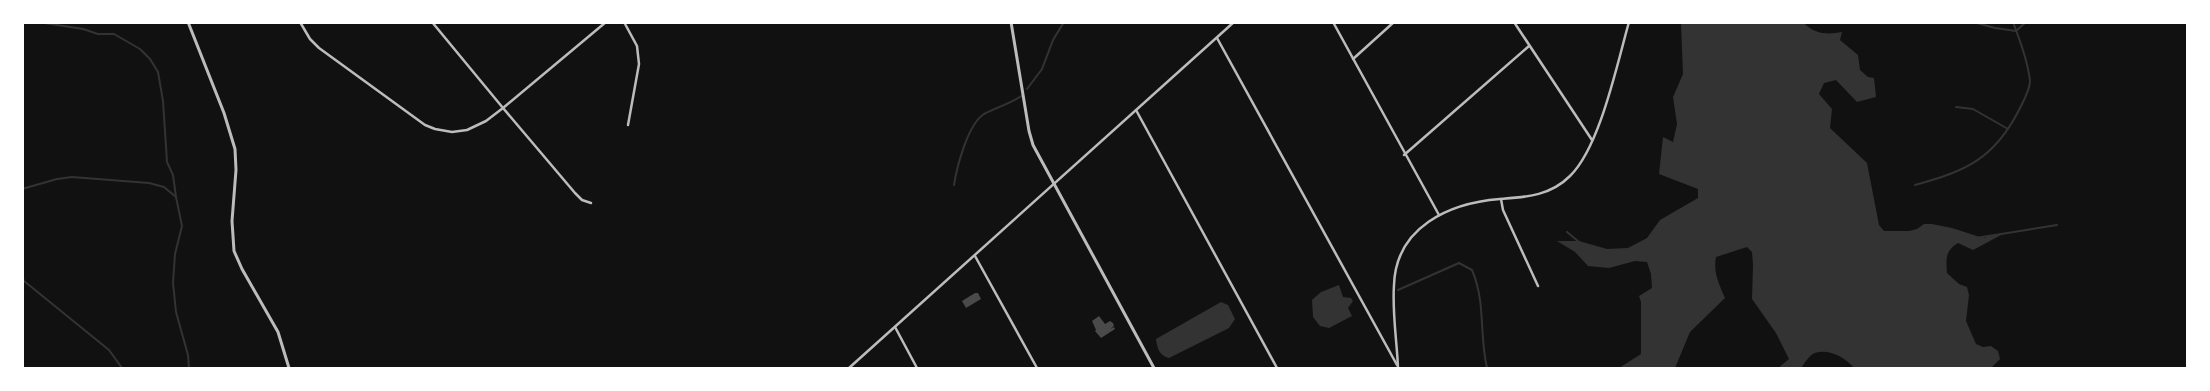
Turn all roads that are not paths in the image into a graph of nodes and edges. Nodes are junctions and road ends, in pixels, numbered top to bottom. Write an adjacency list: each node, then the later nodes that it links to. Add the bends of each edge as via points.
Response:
1 (188, 22): 27 (street, via 224,112 235,149 234,251 278,332)
2 (300, 22): 15 (street, via 319,48 425,125 452,132 467,130)
3 (432, 22): 15 (street)
4 (606, 22): 15 (street)
5 (624, 22): 17 (street, via 637,46 639,64)
6 (1011, 22): 20 (street, via 1031,138)
7 (1234, 22): 12 (street)
8 (1334, 22): 14 (street)
9 (1394, 22): 14 (street)
10 (1514, 22): 13 (street)
11 (1629, 22): 18 (street)
12 (1217, 38): 16 (street); 33 (street)
13 (1529, 46): 18 (street); 19 (street)
14 (1353, 59): 19 (street)
15 (504, 108): 22 (street, via 575,194)
16 (1136, 110): 20 (street); 32 (street)
17 (628, 125)
18 (1592, 140): 21 (street, via 1579,167 1556,187 1534,196)
19 (1404, 155): 23 (street)
20 (1054, 184): 24 (street); 31 (street)
21 (1501, 199): 23 (street, via 1469,202); 25 (street)
22 (591, 203)
23 (1439, 215): 33 (street, via 1413,236 1404,248 1396,269 1393,301)
24 (975, 256): 26 (street); 30 (street)
25 (1538, 286)
26 (895, 327): 28 (street); 29 (street)
27 (290, 368)
28 (849, 368)
29 (917, 368)
30 (1036, 368)
31 (1154, 368)
32 (1277, 368)
33 (1398, 368)

